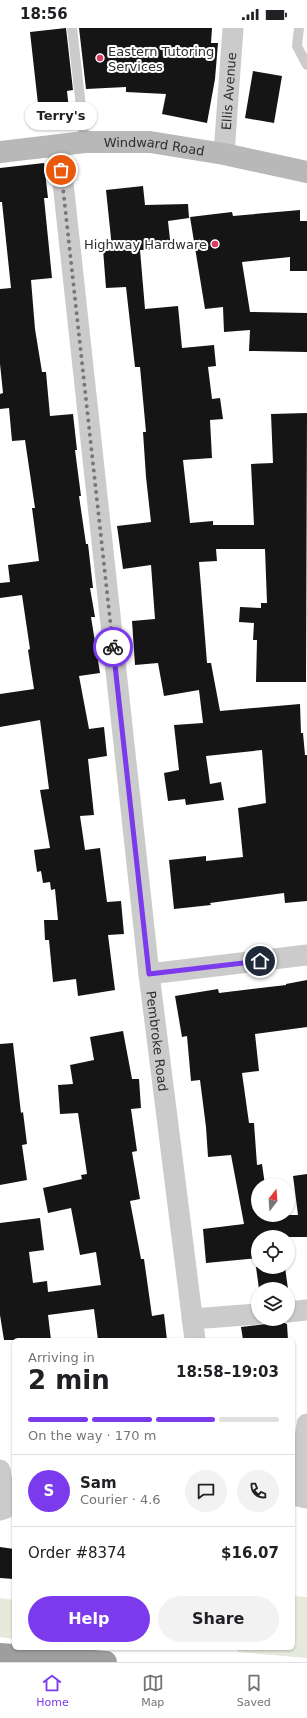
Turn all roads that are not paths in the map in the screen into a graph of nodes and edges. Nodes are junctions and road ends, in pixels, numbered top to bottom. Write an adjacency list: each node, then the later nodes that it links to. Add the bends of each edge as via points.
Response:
1 (72, 28): 5 (lane)
2 (233, 28): 8 (street, Ellis Avenue)
3 (299, 28): 4 (lane, via 297,46)
4 (307, 64)
5 (85, 142): 6 (main road, Windward Road); 8 (main road, Windward Road, via 150,142)
6 (56, 145): 7 (main road, Windward Road); 11 (street, Pembroke Road, via 64,190)
7 (0, 152)
8 (224, 154): 9 (main road, Windward Road)
9 (307, 172)
10 (307, 955): 11 (street)
11 (149, 974): 15 (street, Pembroke Road)
12 (307, 1310): 13 (street)
13 (295, 1311)
14 (251, 1315): 15 (street)
15 (192, 1319): 16 (street, Pembroke Road)
16 (195, 1338)
17 (307, 1424): 19 (street)
18 (0, 1470): 20 (street, via 6,1508)
19 (302, 1497)
20 (0, 1510)
21 (0, 1654): 22 (highway)
22 (106, 1662)

